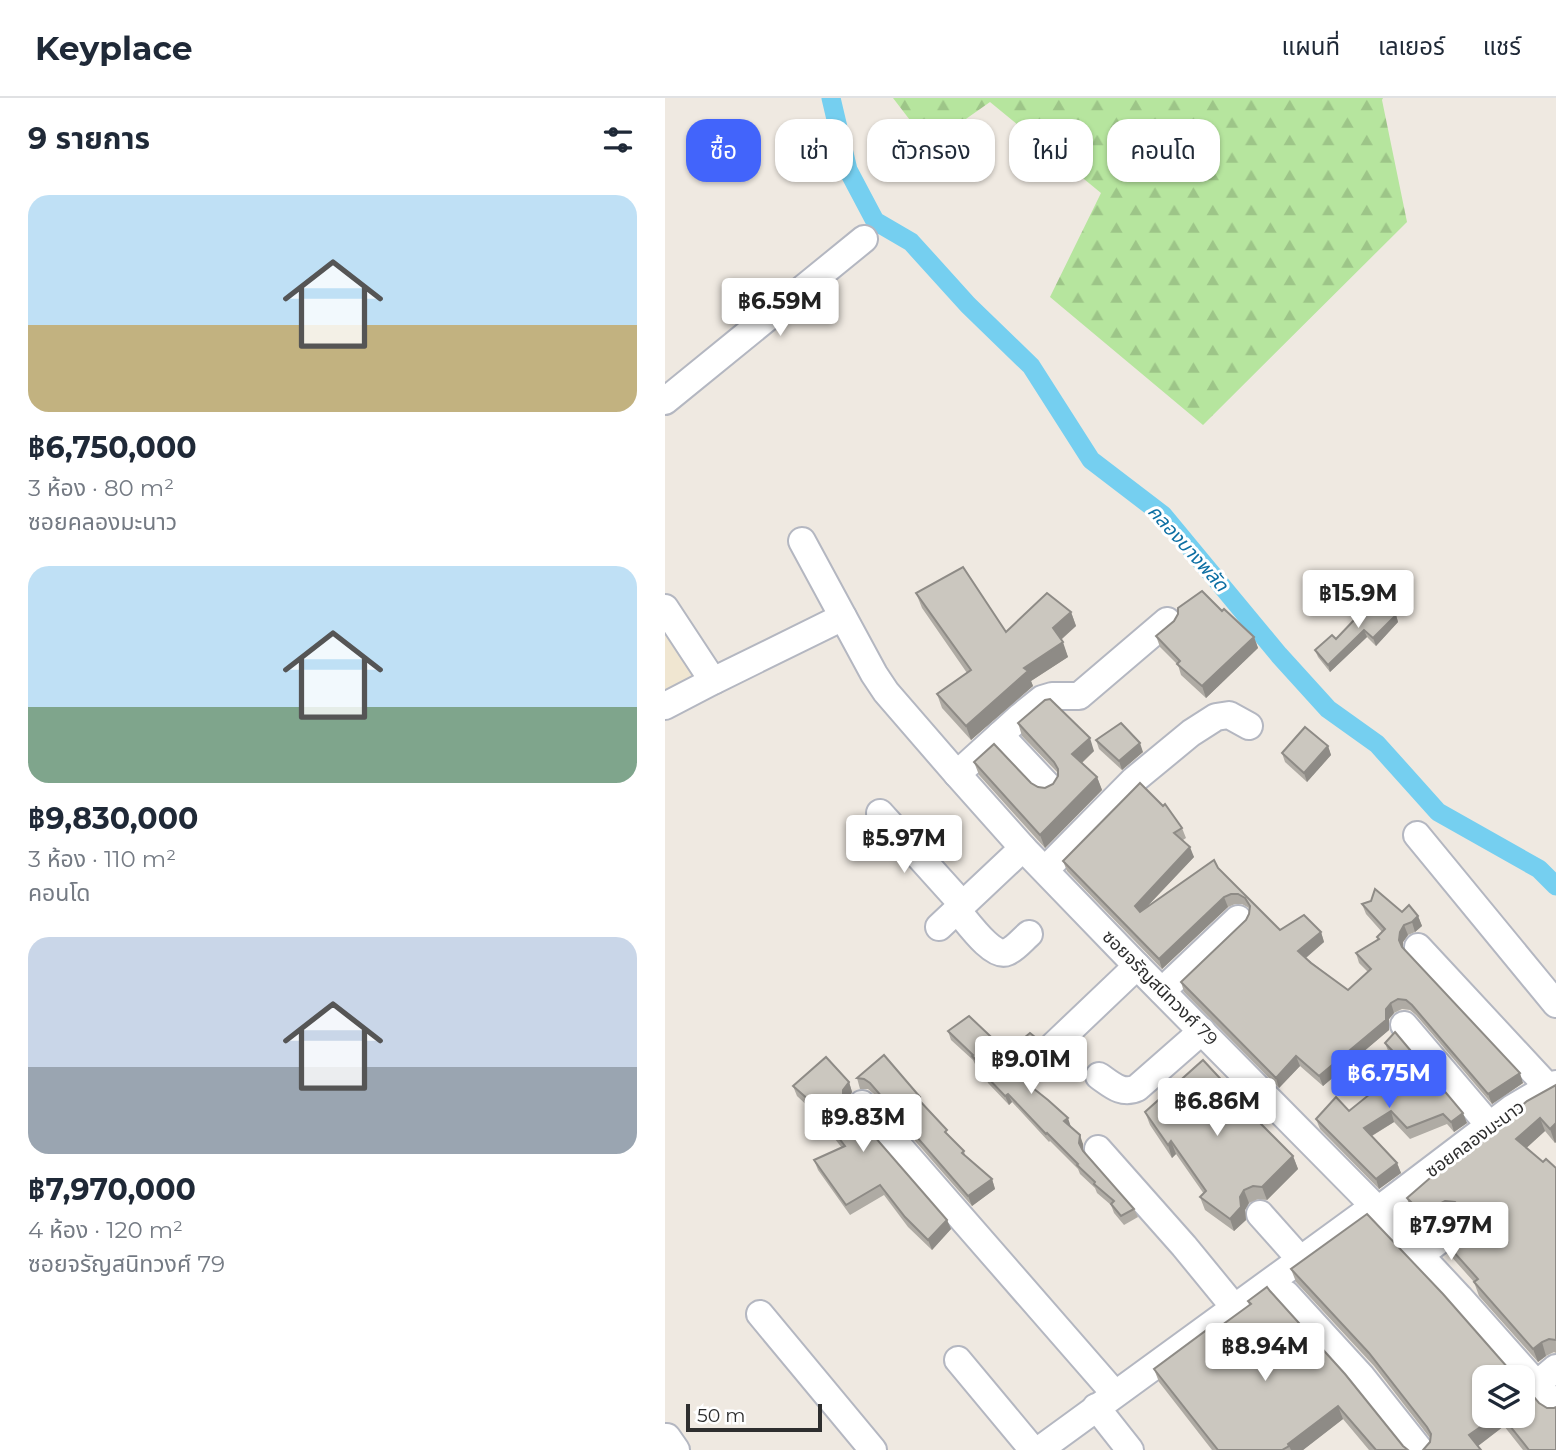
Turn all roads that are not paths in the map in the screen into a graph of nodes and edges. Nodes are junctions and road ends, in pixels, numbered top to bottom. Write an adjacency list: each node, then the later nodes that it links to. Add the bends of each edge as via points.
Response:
1 (864, 239): 2 (street)
2 (665, 401)
3 (802, 541): 5 (street, ซอยจรัญสนิทวงศ์ 79)
4 (665, 608): 7 (street)
5 (843, 617): 7 (street); 11 (street, ซอยจรัญสนิทวงศ์ 79, via 880,683)
6 (1167, 621): 10 (street, via 1079,696 1042,699)
7 (713, 681): 8 (street)
8 (665, 706)
9 (1249, 726): 16 (street, via 1229,715 1216,717 1191,733 1134,780)
10 (1000, 735): 11 (street); 12 (street)
11 (957, 774): 15 (street, ซอยจรัญสนิทวงศ์ 79)
12 (1047, 785)
13 (880, 813): 17 (street)
14 (1417, 835): 23 (street)
15 (1023, 848): 16 (street, ซอยจรัญสนิทวงศ์ 79); 17 (street)
16 (1045, 870): 21 (street, ซอยจรัญสนิทวงศ์ 79)
17 (953, 914): 19 (street, via 1001,954)
18 (1238, 919): 22 (street)
19 (1029, 934)
20 (1418, 947): 28 (street)
21 (1137, 966): 22 (street, ซอยจรัญสนิทวงศ์ 79); 26 (street)
22 (1162, 991): 25 (street, ซอยจรัญสนิทวงศ์ 79)
23 (1556, 1004)
24 (1404, 1025): 30 (street)
25 (1202, 1031): 27 (street, via 1137,1088 1118,1090); 32 (street, ซอยจรัญสนิทวงศ์ 79)
26 (1053, 1046)
27 (1099, 1076)
28 (1547, 1088): 30 (street, ซอยคลองมะนาว)
29 (862, 1104): 42 (street)
30 (1490, 1126): 32 (street, ซอยคลองมะนาว)
31 (1098, 1149): 38 (street)
32 (1376, 1208): 35 (street, ซอยจรัญสนิทวงศ์ 79); 36 (street, ซอยคลองมะนาว)
33 (1260, 1214): 36 (street)
34 (1453, 1230): 35 (street)
35 (1419, 1256): 41 (street, ซอยจรัญสนิทวงศ์ 79)
36 (1300, 1259): 38 (street, ซอยคลองมะนาว)
37 (1286, 1294): 48 (street, via 1362,1377)
38 (1234, 1307): 42 (street, ซอยคลองมะนาว)
39 (760, 1314): 45 (street)
40 (958, 1360): 46 (street)
41 (1546, 1376): 43 (street, ซอยจรัญสนิทวงศ์ 79)
42 (1105, 1401): 44 (street, ซอยคลองมะนาว); 47 (street)
43 (1556, 1406)
44 (1056, 1445)
45 (873, 1450)
46 (1033, 1450)
47 (1130, 1450)
48 (1420, 1450)

